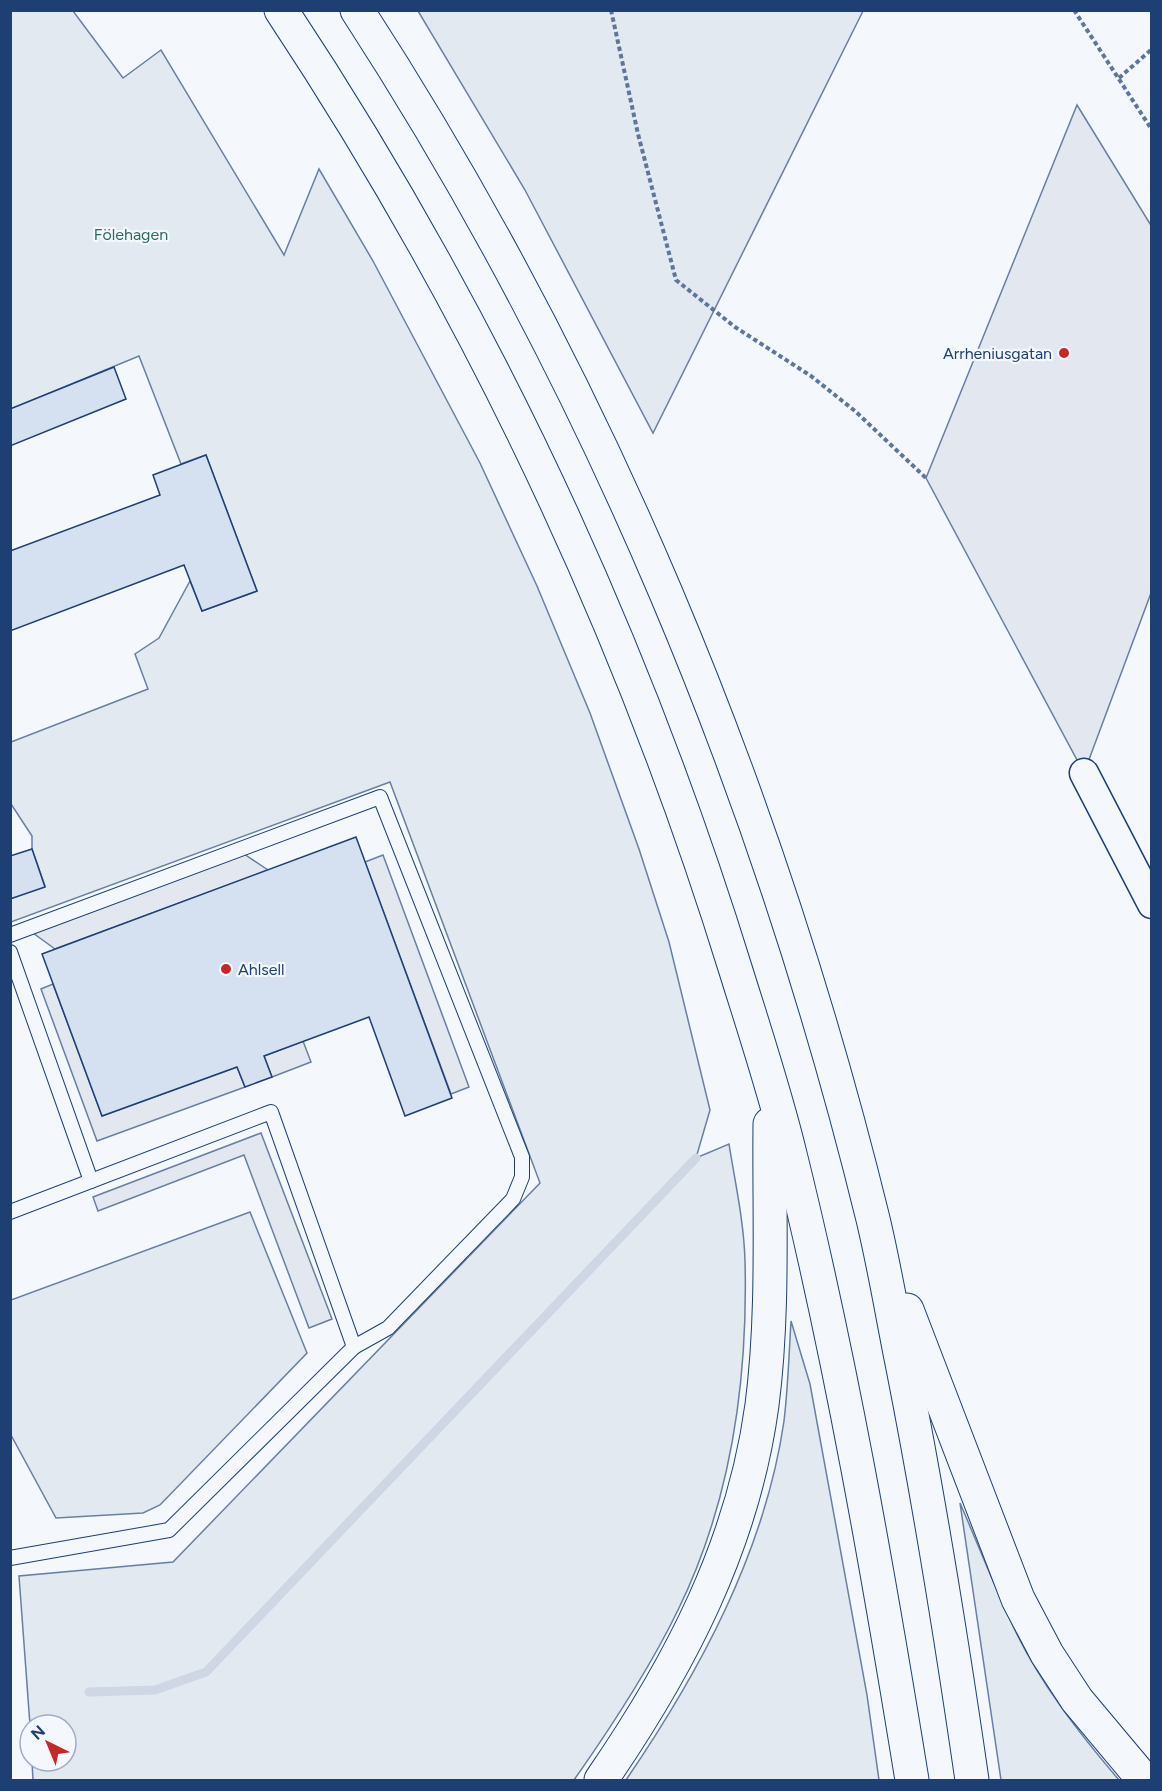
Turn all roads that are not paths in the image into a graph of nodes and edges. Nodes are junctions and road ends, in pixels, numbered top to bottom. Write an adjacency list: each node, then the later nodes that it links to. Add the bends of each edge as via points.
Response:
1 (281, 10): 7 (highway, via 338,96 418,232 495,374 562,513 645,706 701,857)
2 (357, 10): 10 (highway, via 476,202 550,342 620,484 708,689 804,971)
3 (1084, 773): 4 (street)
4 (1152, 904)
5 (10, 935): 11 (lane, via 380,797 522,1157 522,1177 513,1199 388,1328)
6 (10, 952): 8 (lane)
7 (771, 1083): 13 (highway, via 768,1322 762,1405 746,1482 704,1607 674,1666); 14 (highway, via 791,1155 844,1399)
8 (91, 1181): 9 (lane); 11 (lane, via 271,1112)
9 (10, 1212)
10 (874, 1225): 15 (highway, via 927,1487); 16 (highway, via 1018,1599 1077,1700)
11 (354, 1347): 12 (lane, via 169,1530)
12 (10, 1558)
13 (601, 1780)
14 (912, 1780)
15 (972, 1780)
16 (1144, 1780)

